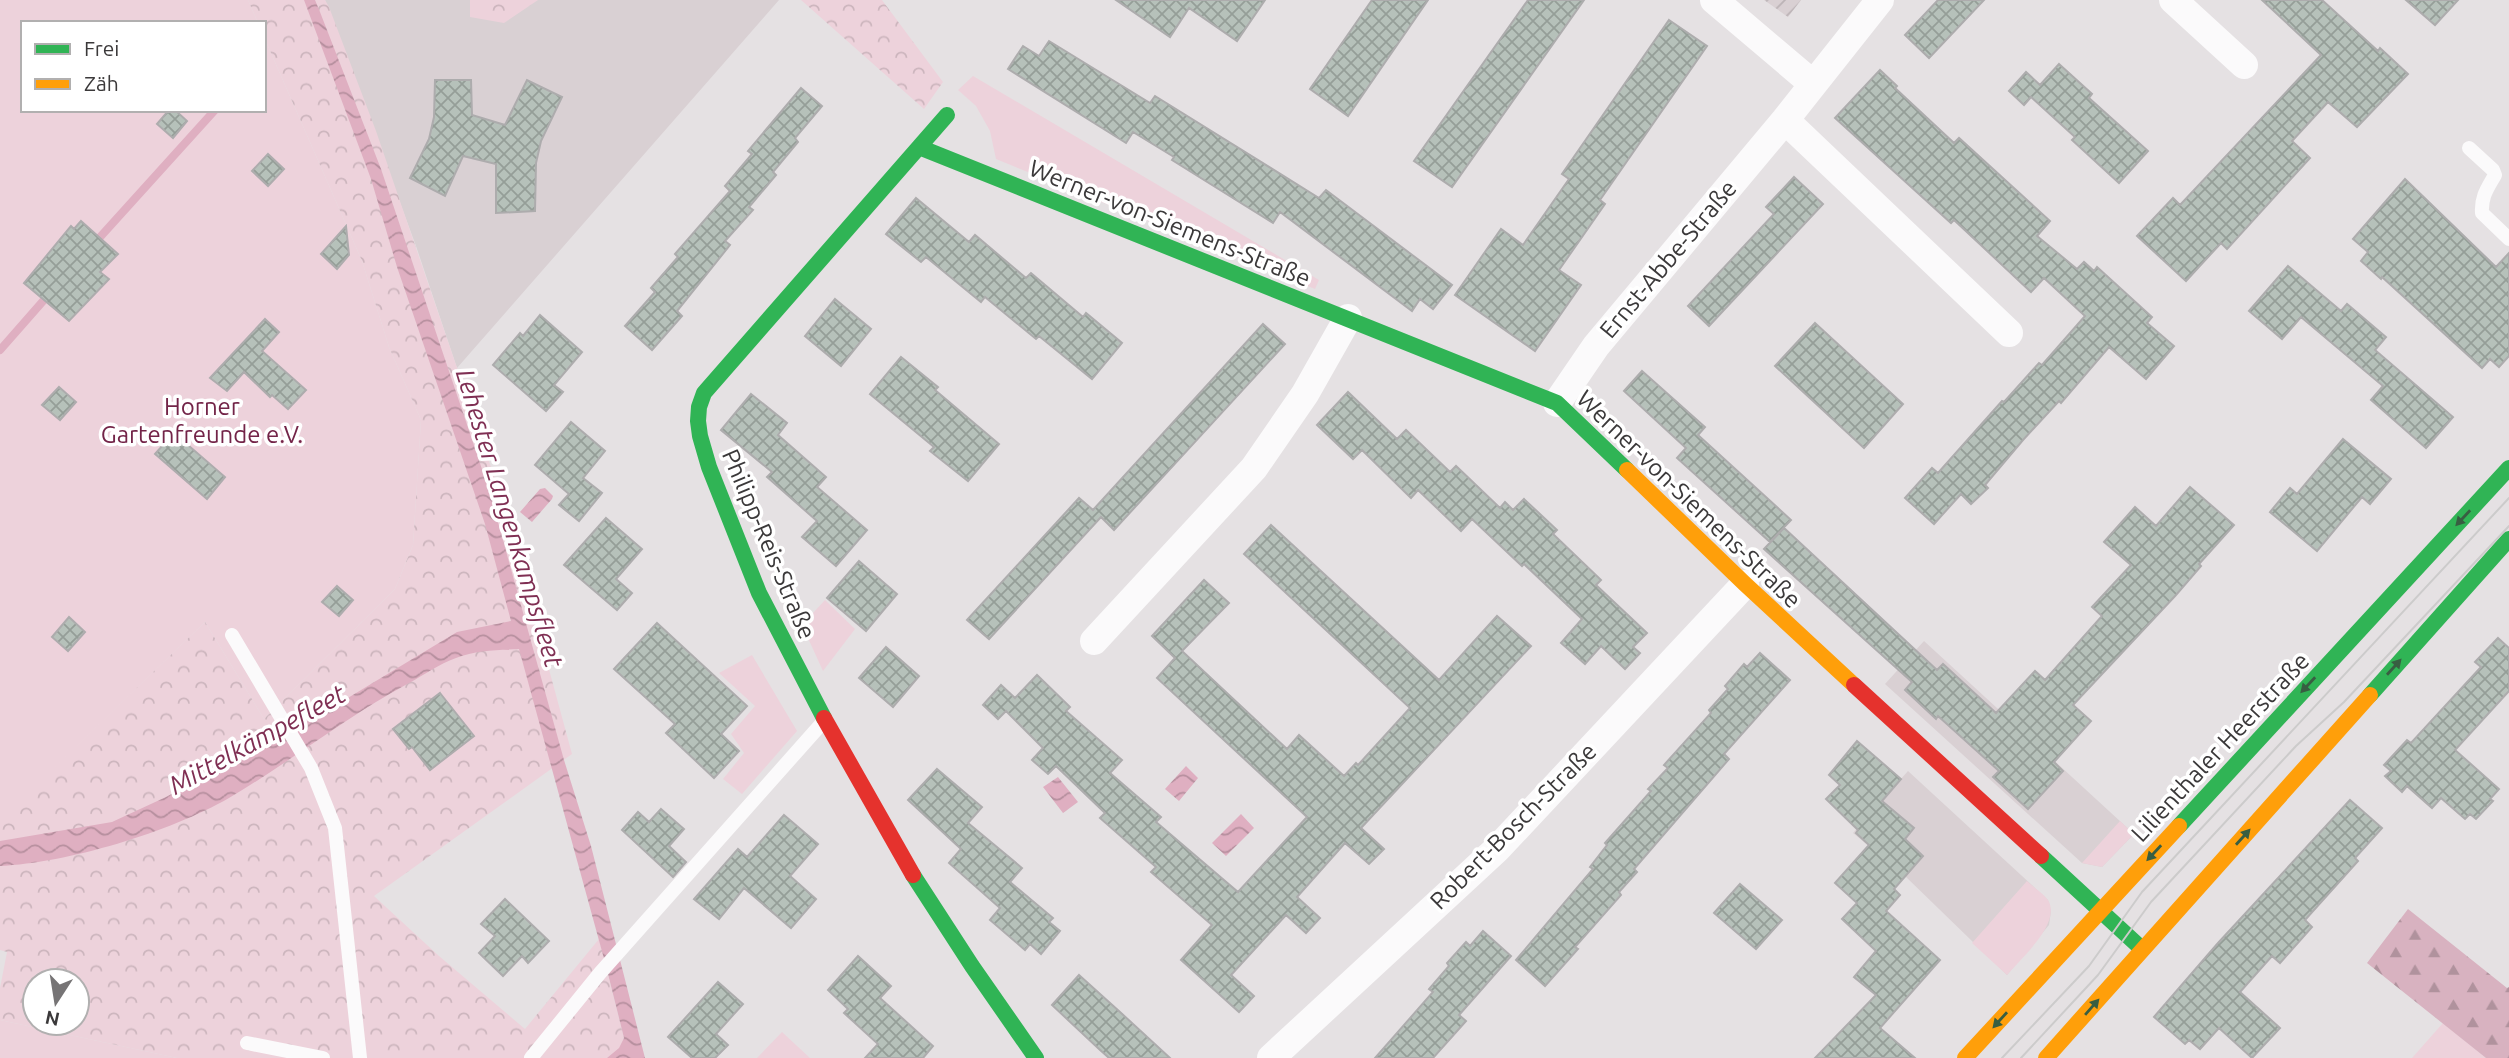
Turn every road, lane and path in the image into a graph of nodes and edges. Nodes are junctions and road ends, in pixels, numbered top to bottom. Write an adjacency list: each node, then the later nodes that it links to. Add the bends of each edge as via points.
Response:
1 (1714, 0): 5 (street)
2 (1880, 0): 5 (street, Ernst-Abbe-Straße)
3 (2173, 0): 4 (street)
4 (2244, 65)
5 (1813, 84): 7 (street, Ernst-Abbe-Straße)
6 (947, 115): 8 (street, Philipp-Reis-Straße)
7 (1785, 120): 12 (street); 13 (street, Ernst-Abbe-Straße, via 1596,346)
8 (919, 147): 11 (street, Werner-von-Siemens-Straße); 19 (street, Philipp-Reis-Straße, via 704,393 697,413 702,442 760,593)
9 (2469, 148): 10 (lane, via 2495,175 2484,191 2482,213)
10 (2509, 239)
11 (1348, 318): 13 (street, Werner-von-Siemens-Straße); 18 (street, via 1305,394 1254,468)
12 (2009, 333)
13 (1557, 403): 16 (street, Werner-von-Siemens-Straße)
14 (2509, 468): 20 (street, Lilienthaler Heerstraße, one-way to 20)
15 (2509, 539): 21 (street, one-way to 15)
16 (1745, 584): 20 (street, Werner-von-Siemens-Straße); 27 (street, Robert-Bosch-Straße, via 1497,849)
17 (232, 635): 24 (lane, via 303,753 335,828)
18 (1094, 641)
19 (824, 720): 25 (lane, via 600,973); 26 (street, Philipp-Reis-Straße, via 905,862)
20 (2100, 911): 21 (street, Werner-von-Siemens-Straße); 28 (street, Lilienthaler Heerstraße, one-way to 28)
21 (2142, 949): 29 (street, one-way to 21)
22 (247, 1043): 23 (lane)
23 (323, 1058)
24 (360, 1058)
25 (531, 1058)
26 (1035, 1058)
27 (1271, 1058)
28 (1965, 1058)
29 (2046, 1058)

